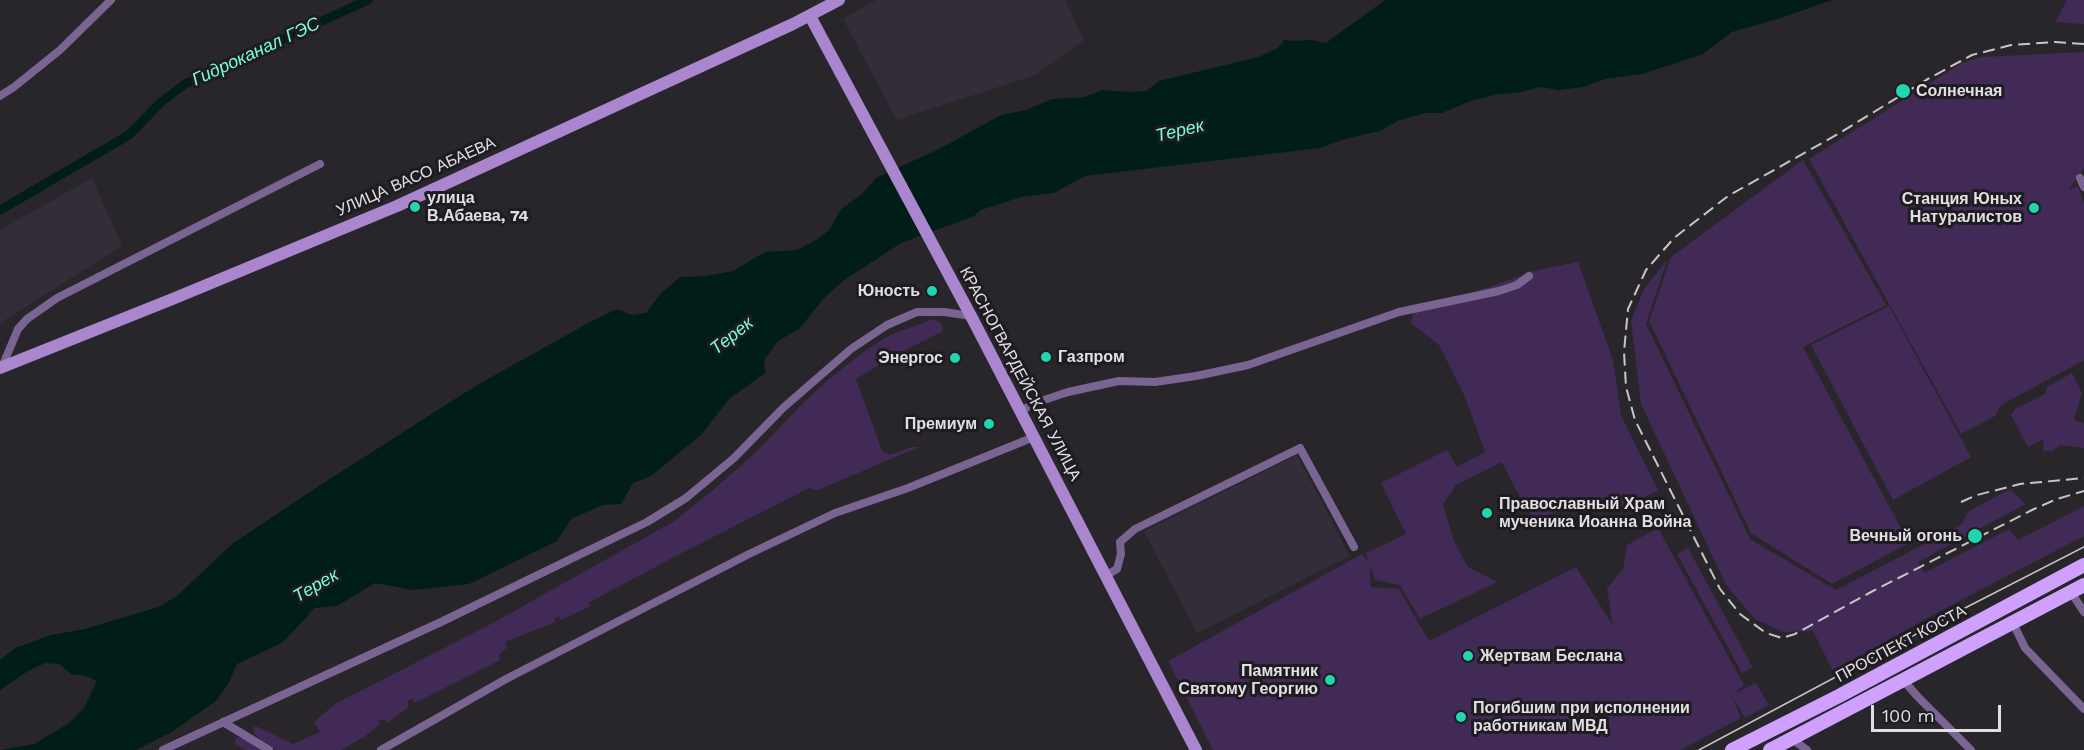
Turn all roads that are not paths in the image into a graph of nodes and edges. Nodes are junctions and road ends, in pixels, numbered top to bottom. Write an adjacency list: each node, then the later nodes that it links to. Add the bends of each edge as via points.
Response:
1 (111, 0): 4 (street, via 60,50)
2 (839, 0): 3 (main road, УЛИЦА ВАСО АБАЕВА)
3 (810, 16): 9 (main road, КРАСНОГВАРДЕЙСКАЯ УЛИЦА); 10 (main road, УЛИЦА ВАСО АБАЕВА, via 397,206)
4 (0, 96)
5 (320, 164): 10 (street, via 57,298 18,329)
6 (2080, 178): 7 (street)
7 (2084, 187)
8 (1529, 276): 11 (street, via 1499,291 1399,312 1248,365 1155,382 1119,381 1068,392)
9 (971, 316): 11 (main road, КРАСНОГВАРДЕЙСКАЯ УЛИЦА); 22 (street, via 917,312 887,325 851,349 686,498 647,522)
10 (1, 367)
11 (1020, 411): 12 (main road, КРАСНОГВАРДЕЙСКАЯ УЛИЦА)
12 (1035, 437): 15 (main road, КРАСНОГВАРДЕЙСКАЯ УЛИЦА); 25 (street, via 835,513 749,554 506,679)
13 (1354, 547): 15 (street, via 1300,448 1135,529 1120,542 1117,569)
14 (2084, 565): 23 (main road, ПРОСПЕКТ КОСТА)
15 (1107, 575): 30 (main road, КРАСНОГВАРДЕЙСКАЯ УЛИЦА)
16 (2084, 585): 17 (main road, ПРОСПЕКТ КОСТА)
17 (2071, 592): 18 (street); 19 (main road, ПРОСПЕКТ КОСТА)
18 (2084, 612)
19 (2013, 623): 20 (main road, ПРОСПЕКТ КОСТА); 21 (street, via 2025,648)
20 (1904, 681): 24 (main road, ПРОСПЕКТ КОСТА); 33 (street)
21 (2084, 709)
22 (224, 722): 27 (street); 28 (street)
23 (1766, 733): 26 (main road); 31 (main road, ПРОСПЕКТ КОСТА)
24 (1792, 739): 26 (main road, ПРОСПЕКТ КОСТА); 32 (street)
25 (394, 746): 29 (street)
26 (1772, 749)
27 (163, 750)
28 (269, 750)
29 (381, 750)
30 (1196, 750)
31 (1732, 750)
32 (1807, 750)
33 (1971, 750)

